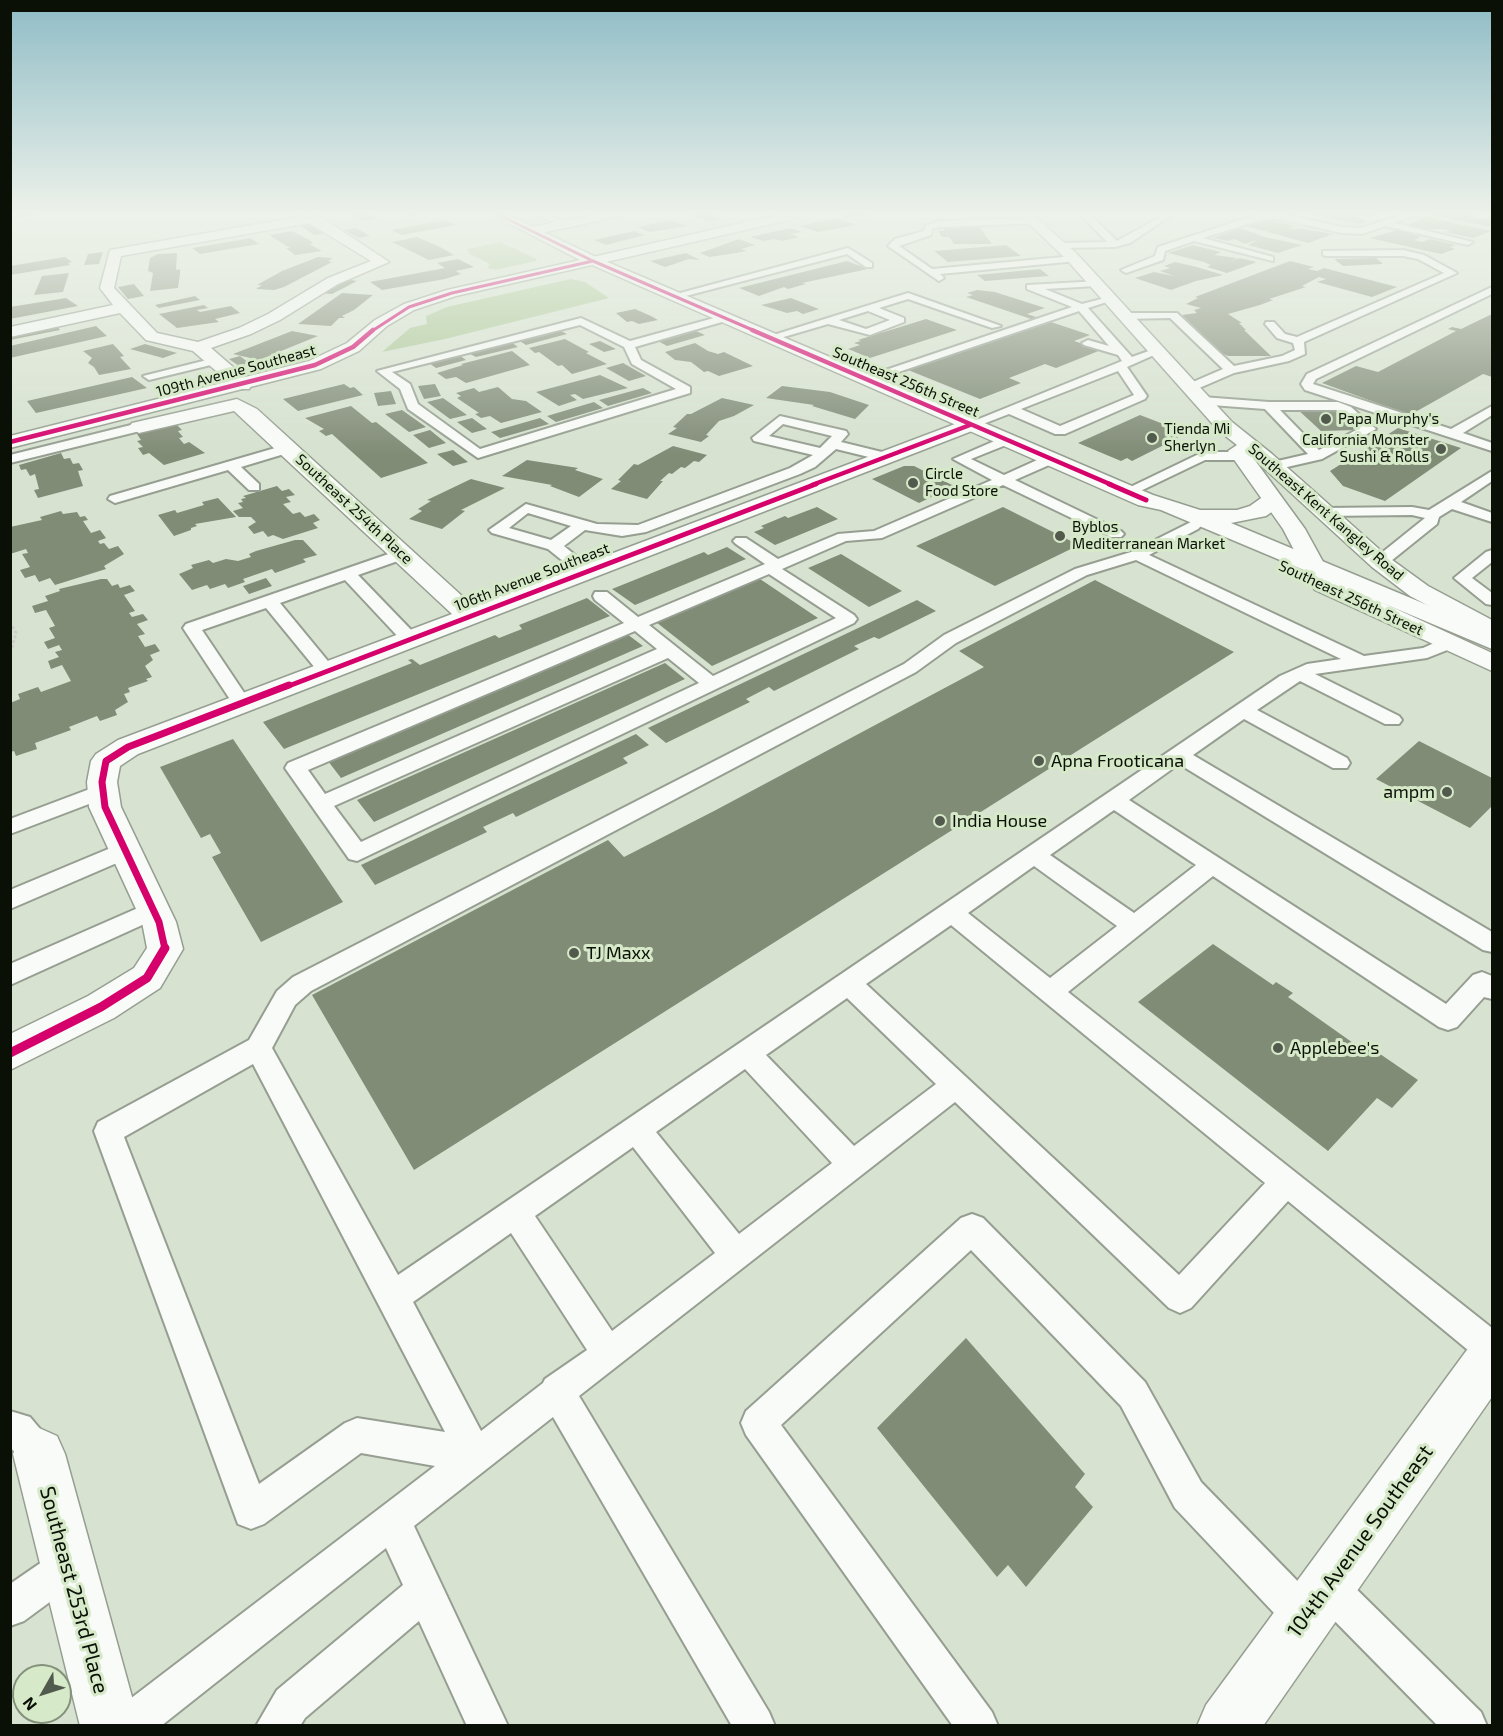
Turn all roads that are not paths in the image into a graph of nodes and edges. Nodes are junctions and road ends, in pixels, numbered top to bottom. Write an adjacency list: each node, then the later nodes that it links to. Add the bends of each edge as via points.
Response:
1 (111, 293): 13 (street)
2 (313, 293): 25 (street, via 245,331)
3 (449, 293): 33 (street, 109th Avenue Southeast, via 381,322 363,340 337,356)
4 (667, 293): 10 (street, Southeast 256th Street)
5 (686, 293): 10 (lane)
6 (1045, 293): 12 (lane)
7 (1105, 293): 11 (street, Southeast Kent Kangley Road)
8 (1407, 293): 22 (lane)
9 (1486, 293): 40 (lane, via 1311,377 1307,384)
10 (674, 296): 16 (street, Southeast 256th Street)
11 (1109, 298): 12 (lane); 15 (street, Southeast Kent Kangley Road)
12 (1081, 307): 27 (lane); 31 (lane)
13 (123, 308): 20 (street); 25 (street, via 152,338)
14 (869, 308): 17 (lane); 17 (lane, via 900,320 866,333); 19 (lane, via 908,296)
15 (1126, 316): 26 (street, Southeast Kent Kangley Road); 29 (lane, via 1173,315)
16 (725, 318): 21 (street, Southeast 256th Street); 24 (lane)
17 (827, 321): 21 (lane)
18 (1270, 324): 22 (lane, via 1281,336)
19 (996, 326)
20 (10, 332)
21 (770, 338): 31 (street, Southeast 256th Street)
22 (1298, 341): 29 (lane, via 1301,352 1286,359)
23 (1088, 343): 27 (lane)
24 (629, 345): 24 (lane, via 636,362 686,390 478,454 412,406 406,387 382,371 581,321)
25 (199, 347): 28 (street, Southeast 254th Place)
26 (1156, 351): 27 (lane); 32 (street, Southeast Kent Kangley Road)
27 (1124, 360): 35 (lane); 35 (lane, via 1141,396 1060,430)
28 (215, 361): 30 (lane); 33 (street, Southeast 254th Place)
29 (1231, 370): 32 (lane)
30 (149, 376)
31 (865, 379): 37 (street, Southeast 256th Street)
32 (1196, 394): 34 (lane); 38 (street, Southeast Kent Kangley Road)
33 (240, 395): 39 (street); 42 (street, 109th Avenue Southeast); 44 (street, Southeast 254th Place, via 250,413)
34 (1269, 406): 47 (lane); 47 (lane, via 1338,406 1369,429)
35 (1009, 409): 37 (lane)
36 (1492, 410): 40 (lane)
37 (970, 424): 41 (street, Southeast 256th Street); 48 (street, 106th Avenue Southeast)
38 (1225, 426): 46 (street, Southeast Kent Kangley Road); 52 (street, Southeast Kent Kangley Road)
39 (139, 427): 49 (lane)
40 (1453, 434): 43 (lane)
41 (1006, 440): 50 (street, Southeast 256th Street); 54 (lane, via 960,459)
42 (10, 442)
43 (1492, 447)
44 (289, 448): 51 (lane); 68 (street, Southeast 254th Place)
45 (828, 449): 45 (lane, via 759,438 780,420 841,434); 48 (lane); 64 (lane, via 795,471 641,529 605,530)
46 (1241, 456): 56 (lane, via 1203,456); 58 (street, Southeast Kent Kangley Road); 60 (street, via 1254,460 1305,507)
47 (1317, 456): 52 (lane)
48 (885, 457): 73 (street, 106th Avenue Southeast)
49 (10, 459)
50 (1051, 459): 54 (lane); 56 (street, Southeast 256th Street)
51 (231, 465): 55 (lane); 57 (lane)
52 (1274, 466): 60 (street, Southeast Kent Kangley Road)
53 (1492, 475): 59 (lane)
54 (1004, 480): 65 (lane); 72 (lane, via 878,535 843,537)
55 (254, 487)
56 (1136, 496): 63 (street, Southeast 256th Street, via 1158,510)
57 (115, 499)
58 (1272, 501): 63 (street, via 1258,511 1238,517); 75 (street, Southeast Kent Kangley Road, via 1294,529)
59 (1450, 503): 61 (lane); 62 (lane)
60 (1325, 512): 61 (lane); 71 (street, Southeast Kent Kangley Road)
61 (1432, 514): 71 (lane, via 1432,521)
62 (1492, 518)
63 (1193, 520): 69 (lane); 75 (street, Southeast 256th Street)
64 (582, 525): 67 (lane); 67 (lane, via 526,508 497,530)
65 (1116, 534)
66 (741, 541): 72 (lane)
67 (554, 546): 73 (lane)
68 (403, 554): 74 (lane); 79 (street, Southeast 254th Place)
69 (1137, 555): 86 (lane); 112 (lane, via 1081,572 970,628 910,668 302,984 286,998)
70 (1492, 555): 77 (lane, via 1462,578)
71 (1380, 562): 81 (street, Southeast Kent Kangley Road, via 1419,591)
72 (773, 566): 80 (lane); 90 (lane, via 848,619)
73 (585, 571): 79 (street, 106th Avenue Southeast)
74 (348, 574): 78 (lane); 82 (lane)
75 (1320, 577): 83 (street, Southeast 256th Street); 84 (street, Southeast 256th Street)
76 (601, 596): 80 (lane)
77 (1492, 600)
78 (269, 601): 88 (lane); 91 (lane, via 192,628)
79 (468, 615): 82 (street, 106th Avenue Southeast)
80 (636, 624): 85 (lane); 98 (lane, via 295,768)
81 (1492, 630)
82 (409, 638): 88 (street, 106th Avenue Southeast)
83 (1492, 641)
84 (1449, 644): 86 (lane, via 1427,653); 87 (street, Southeast 256th Street)
85 (670, 650): 90 (lane); 98 (lane)
86 (1360, 660): 89 (lane)
87 (1492, 663)
88 (326, 670): 91 (street, 106th Avenue Southeast)
89 (1299, 673): 92 (lane); 93 (lane)
90 (712, 684): 98 (lane, via 357,853)
91 (242, 703): 96 (street, 106th Avenue Southeast, via 128,747)
92 (1243, 710): 94 (lane); 95 (lane)
93 (1392, 720)
94 (1178, 755): 97 (lane); 107 (lane)
95 (1340, 763)
96 (104, 776): 99 (lane); 100 (street, via 105,807)
97 (1114, 800): 101 (lane); 102 (lane)
98 (321, 804)
99 (10, 827)
100 (125, 850): 103 (lane); 104 (street)
101 (1034, 855): 105 (lane); 106 (lane)
102 (1212, 864): 106 (lane); 109 (lane, via 1448,1018)
103 (10, 900)
104 (154, 910): 108 (lane); 113 (street, via 165,949 147,978 101,1008)
105 (951, 912): 110 (lane); 111 (lane)
106 (1134, 925): 111 (lane)
107 (1492, 943)
108 (10, 975)
109 (1489, 981)
110 (848, 983): 114 (lane); 115 (lane)
111 (1050, 992): 118 (lane)
112 (258, 1048): 121 (lane); 127 (lane, via 108,1131 251,1511 357,1435)
113 (10, 1053)
114 (747, 1053): 116 (lane); 117 (lane)
115 (954, 1086): 117 (lane); 118 (lane, via 1180,1297)
116 (636, 1129): 119 (lane); 120 (lane)
117 (852, 1164): 120 (lane)
118 (1286, 1182): 122 (lane)
119 (515, 1213): 121 (lane); 123 (lane)
120 (735, 1254): 123 (lane)
121 (393, 1297): 127 (lane)
122 (1492, 1348)
123 (607, 1352): 125 (lane)
124 (1492, 1356): 131 (street, 104th Avenue Southeast)
125 (557, 1391): 127 (lane); 137 (lane)
126 (25, 1441): 129 (street, Southeast 253rd Place)
127 (476, 1455): 128 (lane)
128 (392, 1519): 130 (lane); 134 (lane)
129 (68, 1566): 132 (lane); 133 (street, Southeast 253rd Place)
130 (426, 1590): 135 (lane, via 291,1704); 136 (lane)
131 (1316, 1602): 138 (lane, via 1188,1495 1133,1394 972,1229 758,1423); 139 (street, 104th Avenue Southeast); 140 (lane)
132 (10, 1607)
133 (110, 1725)
134 (127, 1725)
135 (276, 1725)
136 (488, 1725)
137 (755, 1725)
138 (978, 1725)
139 (1227, 1725)
140 (1467, 1725)

